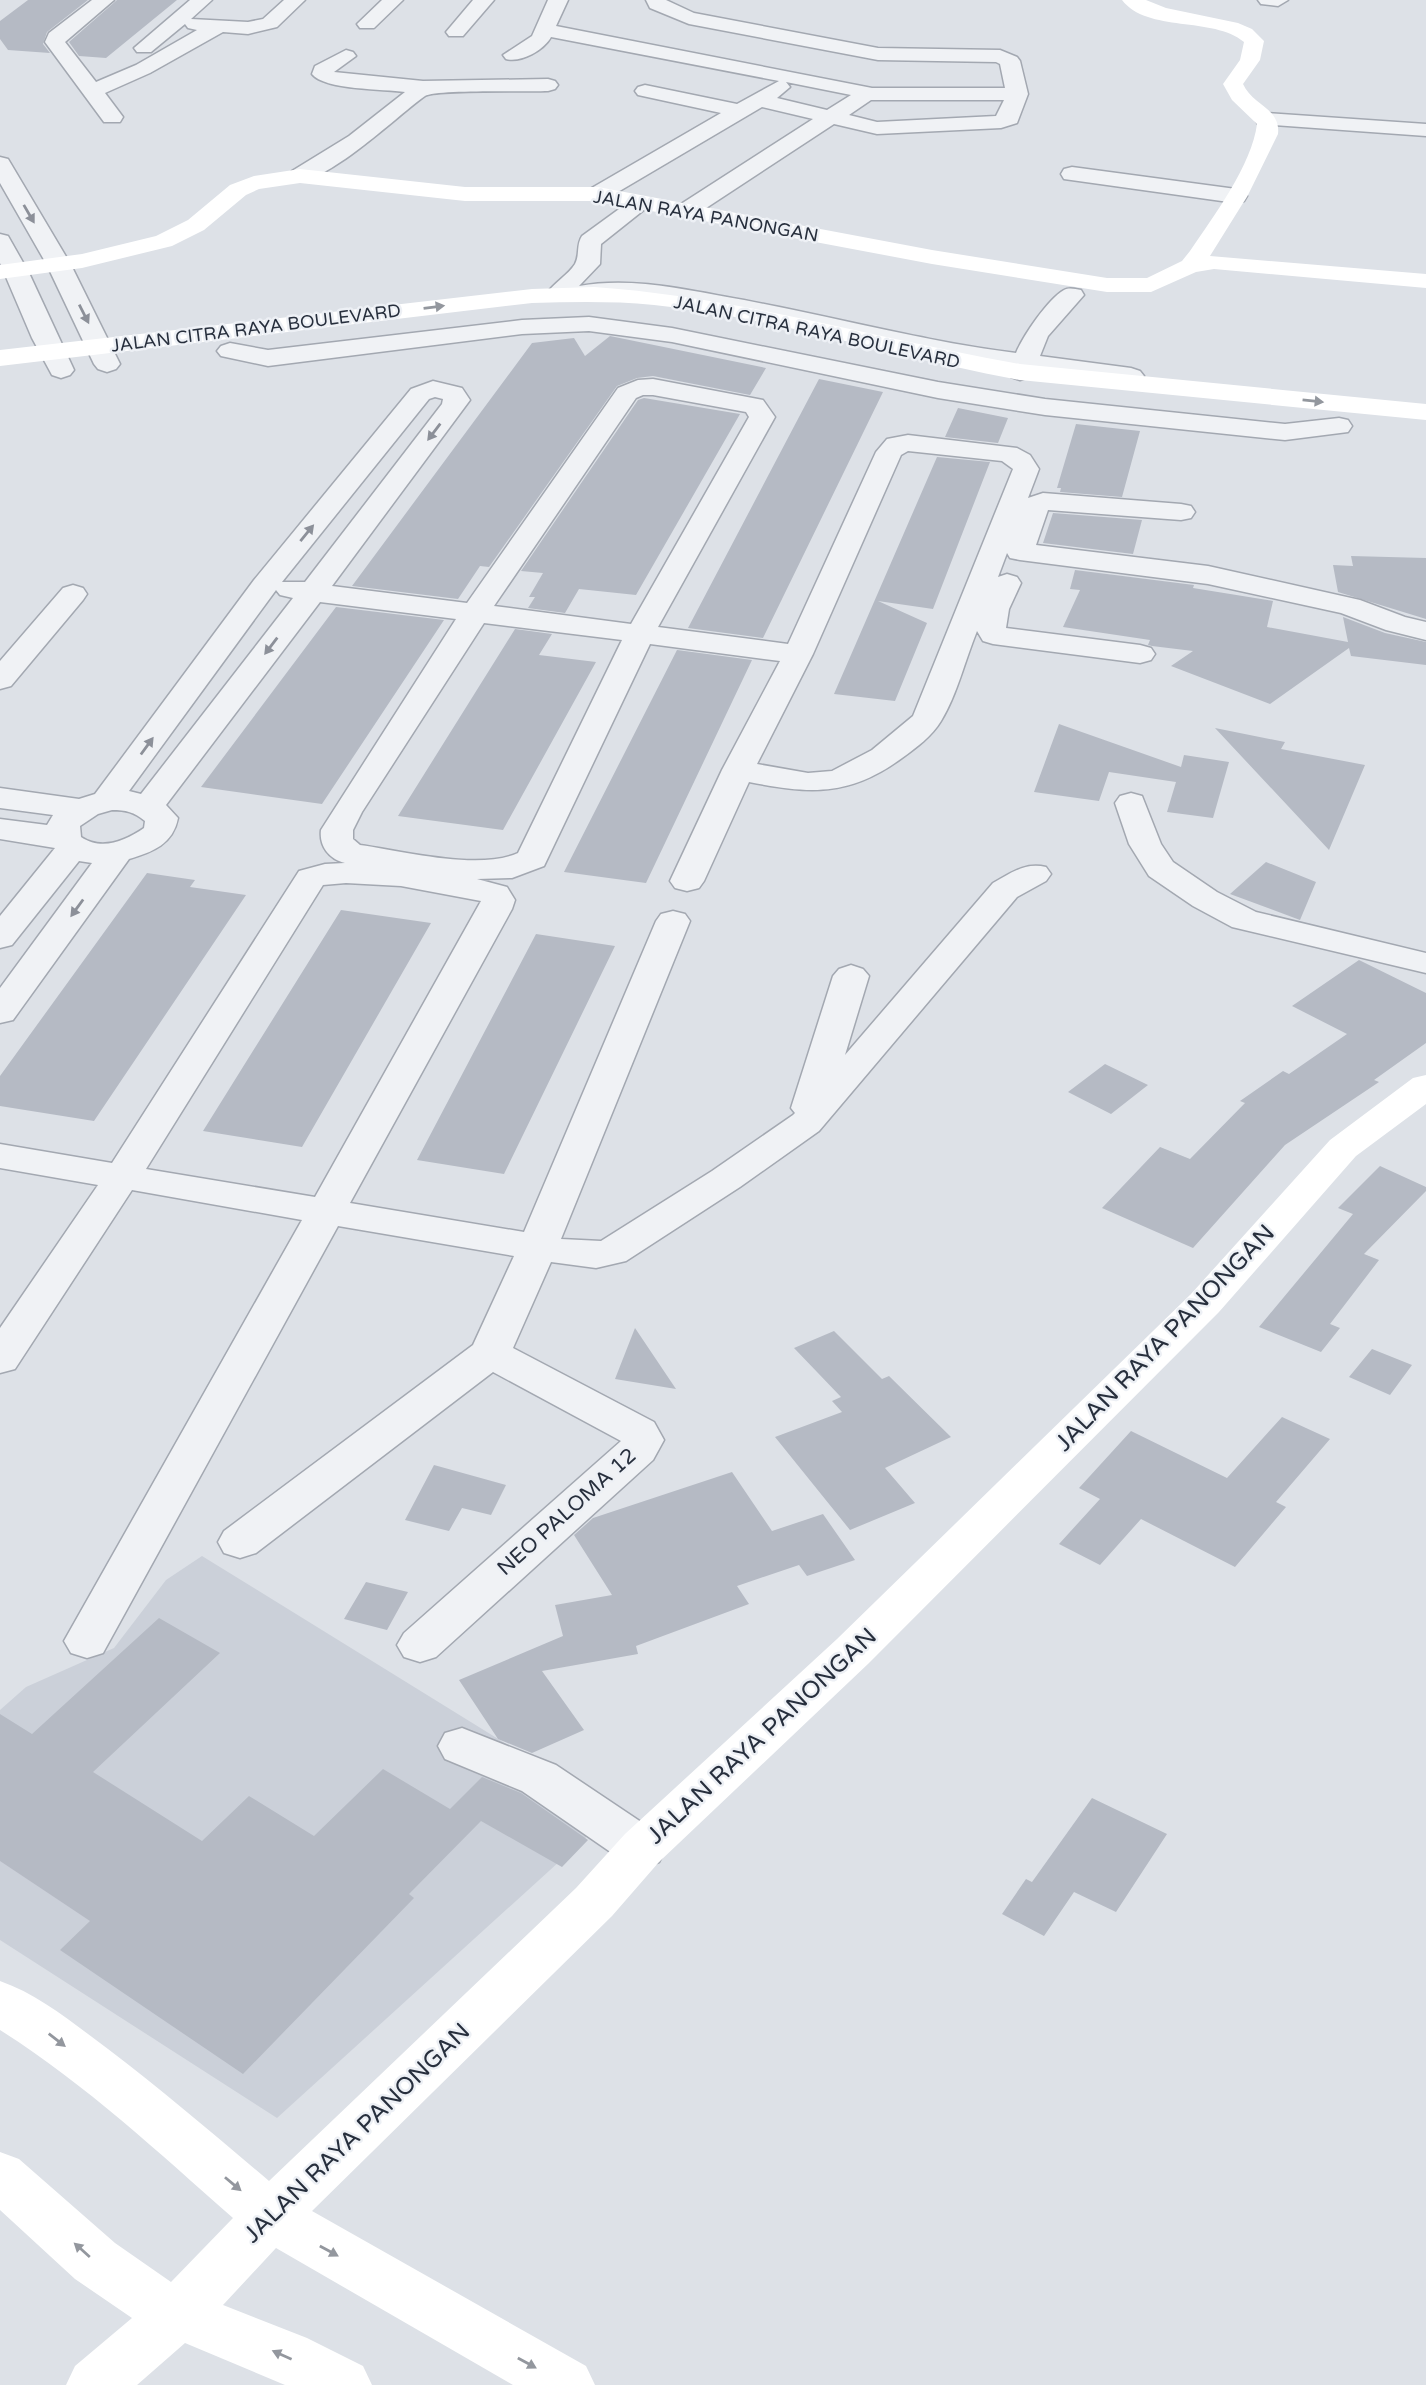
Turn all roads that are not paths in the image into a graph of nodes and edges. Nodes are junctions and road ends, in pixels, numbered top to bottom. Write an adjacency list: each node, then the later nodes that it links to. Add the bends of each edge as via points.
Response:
1 (104, 0): 23 (street, via 55,42)
2 (202, 0): 11 (street)
3 (295, 0): 13 (street, via 270,23 248,28)
4 (393, 0): 12 (street)
5 (484, 0): 15 (street)
6 (558, 0): 14 (street)
7 (656, 0): 16 (street, via 689,18)
8 (1131, 0): 30 (street, via 1158,13 1249,34 1254,41 1250,60 1233,84 1234,92)
9 (1268, 0): 10 (street)
10 (1278, 0)
11 (176, 22): 13 (street); 23 (street)
12 (367, 24)
13 (219, 26): 23 (street, via 143,69)
14 (547, 30): 17 (street, via 540,40); 19 (street)
15 (456, 32)
16 (878, 54): 20 (street); 26 (street, via 1000,56 1010,61)
17 (513, 55)
18 (346, 56): 22 (street, via 322,70 322,75)
19 (797, 76): 20 (street); 27 (street)
20 (830, 83): 25 (street)
21 (548, 85): 22 (street)
22 (423, 87): 34 (street, via 357,141)
23 (94, 90): 29 (street)
24 (645, 90): 27 (street)
25 (866, 94): 26 (street); 28 (street)
26 (1017, 94): 28 (street, via 1009,118 985,124 877,128)
27 (751, 105): 28 (street); 35 (street)
28 (831, 116): 38 (street)
29 (113, 117)
30 (1266, 119): 31 (street); 36 (street, via 1267,140)
31 (1426, 130)
32 (0, 164): 40 (street, one-way to 40)
33 (1072, 174): 36 (street)
34 (300, 176): 35 (street, JALAN RAYA PANONGAN, via 465,194); 40 (street, JALAN RAYA PANONGAN, via 238,190 196,225 164,241)
35 (598, 194): 38 (street, JALAN RAYA PANONGAN)
36 (1236, 197): 41 (street)
37 (634, 209): 44 (street, via 590,241 588,264)
38 (689, 209): 41 (street, JALAN RAYA PANONGAN, via 932,257 1107,285 1151,285)
39 (0, 241): 42 (street)
40 (59, 265): 42 (street, JALAN RAYA PANONGAN); 46 (street, one-way to 46)
41 (1190, 266): 43 (street, JALAN RAYA PANONGAN, via 1226,262)
42 (9, 271): 48 (street)
43 (1426, 281)
44 (570, 293): 46 (street, JALAN CITRA RAYA BOULEVARD, one-way to 44); 49 (street, JALAN CITRA RAYA BOULEVARD, via 653,297 800,322 962,363)
45 (1072, 295): 49 (street, via 1037,334)
46 (103, 355): 48 (street, JALAN CITRA RAYA BOULEVARD); 52 (street, JALAN CITRA RAYA BOULEVARD, via 230,351 268,358 521,323 627,322 1048,400 1208,418 1285,432 1339,426)
47 (0, 358): 48 (street, JALAN CITRA RAYA BOULEVARD)
48 (55, 361): 50 (street, JALAN CITRA RAYA BOULEVARD)
49 (1022, 368): 51 (street, JALAN CITRA RAYA BOULEVARD, one-way to 51)
50 (0, 379)
51 (1426, 412)
52 (1426, 434)
53 (1181, 512): 54 (street, via 1043,501 1034,506)
54 (1020, 552): 59 (street, via 1208,575 1350,606); 62 (street, via 991,620 993,635)
55 (264, 586): 56 (street); 56 (street, one-way to 56, via 420,394 433,389 453,393 454,406); 67 (street, one-way to 55)
56 (312, 592): 58 (street); 68 (street, one-way to 68)
57 (73, 594): 63 (street)
58 (475, 613): 60 (street); 60 (street, via 627,393 653,387 754,405 762,417); 60 (street, via 346,812 336,842 350,854 464,869 512,868 532,859)
59 (1426, 631)
60 (640, 633): 61 (street)
61 (798, 654): 64 (street); 64 (street, via 895,445 1008,454 1021,461 1026,469 932,707 911,738 831,781)
62 (1140, 654)
63 (0, 680)
64 (738, 770): 73 (street)
65 (0, 798): 67 (street)
66 (1131, 803): 76 (street, via 1145,844 1161,869 1205,899 1244,920)
67 (93, 805): 68 (street, via 130,800); 70 (street, via 64,823)
68 (149, 806): 71 (street, via 162,818 159,832 143,845)
69 (0, 829): 70 (street)
70 (68, 843): 71 (street, via 92,853); 75 (street)
71 (117, 853): 78 (street, one-way to 78)
72 (1034, 874): 80 (street, via 1005,890)
73 (687, 881)
74 (673, 921): 84 (street)
75 (0, 938)
76 (1426, 963)
77 (852, 976): 80 (street)
78 (0, 1012)
79 (1426, 1086): 91 (street, JALAN RAYA PANONGAN, via 1343,1149 1205,1303 853,1651)
80 (806, 1123): 84 (street, via 612,1252 596,1255)
81 (0, 1156): 82 (street)
82 (122, 1177): 83 (street); 83 (street, via 311,878 334,871 375,873 495,894 495,909); 86 (street)
83 (329, 1212): 84 (street); 88 (street)
84 (537, 1247): 85 (street)
85 (490, 1353): 87 (street); 89 (street, NEO PALOMA 12, via 639,1432 643,1440 639,1450)
86 (0, 1359)
87 (240, 1542)
88 (87, 1641)
89 (420, 1645)
90 (462, 1746): 91 (street, via 539,1778)
91 (642, 1848): 94 (street, JALAN RAYA PANONGAN, via 594,1902)
92 (0, 2003): 94 (street, one-way to 94, via 48,2033 150,2112)
93 (0, 2176): 95 (street, one-way to 93, via 95,2261)
94 (270, 2216): 95 (street, JALAN RAYA PANONGAN); 98 (street, one-way to 98)
95 (178, 2314): 96 (street, JALAN RAYA PANONGAN); 97 (street, one-way to 95, via 287,2357)
96 (95, 2385)
97 (343, 2385)
98 (566, 2385)

